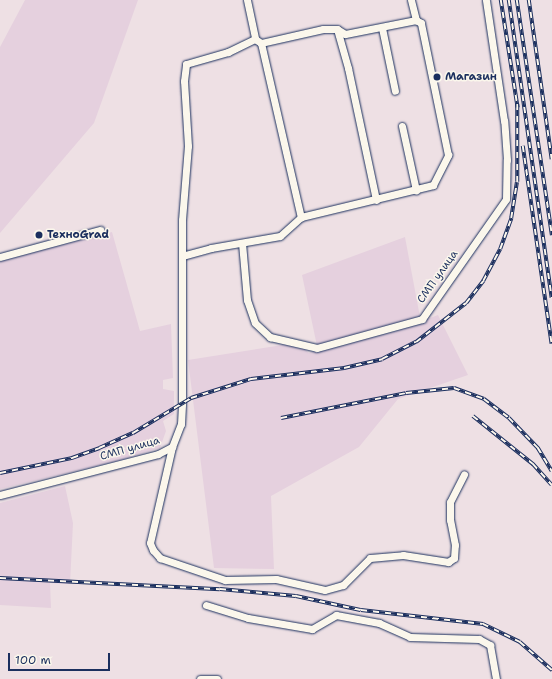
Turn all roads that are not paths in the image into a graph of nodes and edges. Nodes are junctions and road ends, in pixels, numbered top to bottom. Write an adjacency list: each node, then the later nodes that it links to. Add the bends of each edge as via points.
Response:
1 (246, 0): 7 (street)
2 (410, 0): 4 (street)
3 (486, 0): 14 (street, СМП улица, via 504,121 506,199 422,319 317,348 270,337 254,323 247,300)
4 (416, 20): 5 (street, СМП улица); 10 (street, via 421,23 427,47 448,154 433,185)
5 (382, 28): 6 (street, СМП улица, via 345,34); 8 (street)
6 (337, 29): 7 (street, СМП улица, via 323,29); 11 (street, via 348,68)
7 (258, 41): 12 (street); 15 (street, СМП улица, via 186,64 184,81 188,146 182,192)
8 (396, 91)
9 (402, 126): 10 (street)
10 (416, 190): 11 (street)
11 (376, 200): 12 (street)
12 (301, 217): 14 (street, via 280,236)
13 (100, 230): 16 (street)
14 (242, 243): 15 (street)
15 (182, 256): 17 (street, СМП улица, via 182,411 181,424)
16 (0, 257)
17 (172, 447): 18 (street, via 150,543 153,550 166,560 225,580 276,578 325,590 343,585 370,558 403,555 448,562 454,558 450,502); 19 (street, СМП улица, via 158,454)
18 (464, 474)
19 (0, 495)
20 (206, 605): 23 (street, via 248,618 312,628 336,615 379,623 410,637 479,639 490,646)
21 (200, 679): 22 (street)
22 (217, 679)
23 (496, 679)

